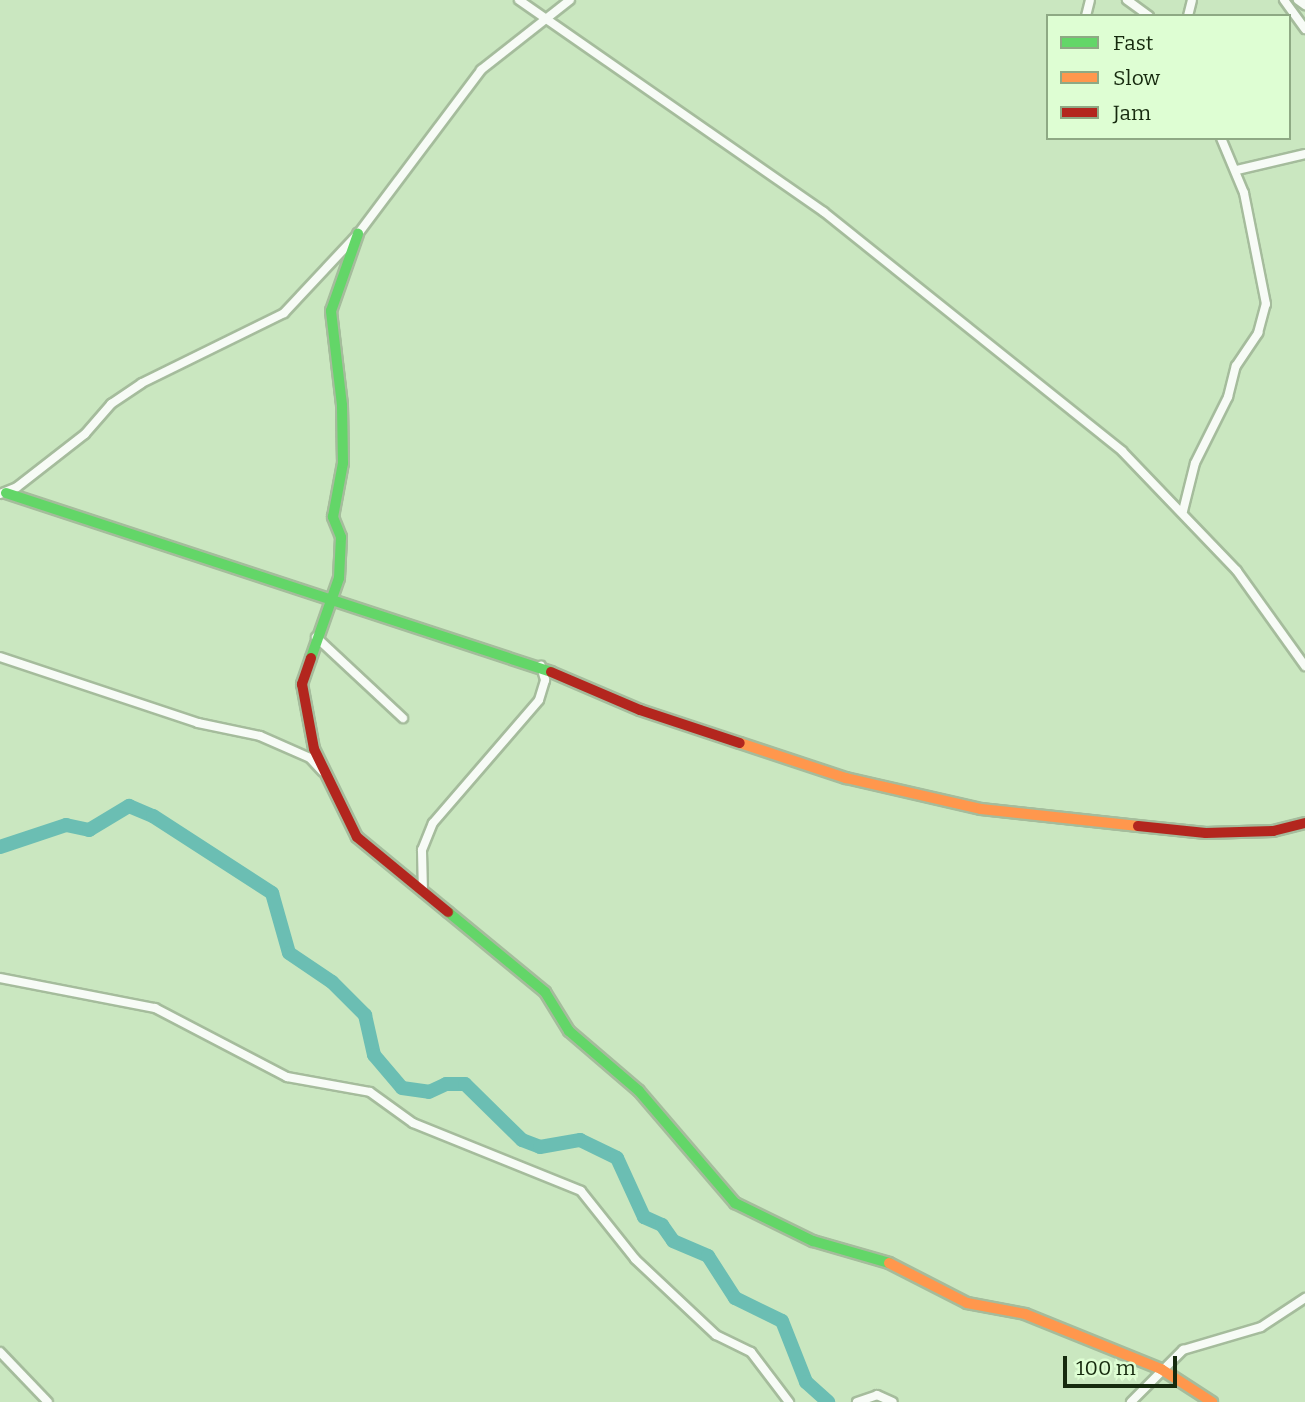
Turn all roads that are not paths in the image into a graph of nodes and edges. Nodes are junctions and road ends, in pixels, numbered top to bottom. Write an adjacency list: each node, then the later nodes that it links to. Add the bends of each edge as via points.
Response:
1 (519, 0): 8 (street)
2 (570, 0): 8 (street)
3 (1127, 0): 7 (street)
4 (1284, 0): 9 (street)
5 (1297, 0): 6 (street)
6 (1305, 5)
7 (1146, 14)
8 (542, 18): 13 (street, via 481,71); 15 (street, via 824,212 1122,451)
9 (1305, 29)
10 (1222, 140): 12 (street)
11 (1305, 154): 12 (street)
12 (1237, 170): 15 (street, via 1266,304 1258,333 1236,366 1228,397 1195,463)
13 (358, 234): 14 (street, via 284,313 142,383 111,404 85,434); 16 (street, via 331,311 341,371 343,463 333,517 341,537)
14 (3, 493): 16 (street)
15 (1183, 512): 20 (street, via 1237,571)
16 (334, 597): 17 (street); 19 (street)
17 (316, 637): 21 (street); 22 (street, via 302,684)
18 (0, 657): 22 (street, via 198,723 260,736 310,758)
19 (541, 666): 23 (street, via 640,710 846,778 981,809 1206,833 1273,831); 24 (street, via 545,680 539,700 433,823 422,850)
20 (1305, 666)
21 (403, 718)
22 (322, 771): 24 (street, via 357,836)
23 (1305, 822)
24 (423, 892): 28 (street, via 545,992 575,1037 639,1091 735,1203 813,1241 878,1258 967,1303 1025,1314)
25 (0, 978): 30 (street, via 155,1008 287,1077 370,1092 413,1123 581,1191 635,1259 716,1335 751,1352)
26 (1305, 1298): 28 (street, via 1261,1327 1183,1350)
27 (0, 1352): 29 (street)
28 (1161, 1369): 33 (street); 34 (street)
29 (48, 1402)
30 (789, 1402)
31 (857, 1402): 32 (street, via 877,1395)
32 (892, 1402)
33 (1130, 1402)
34 (1212, 1402)

